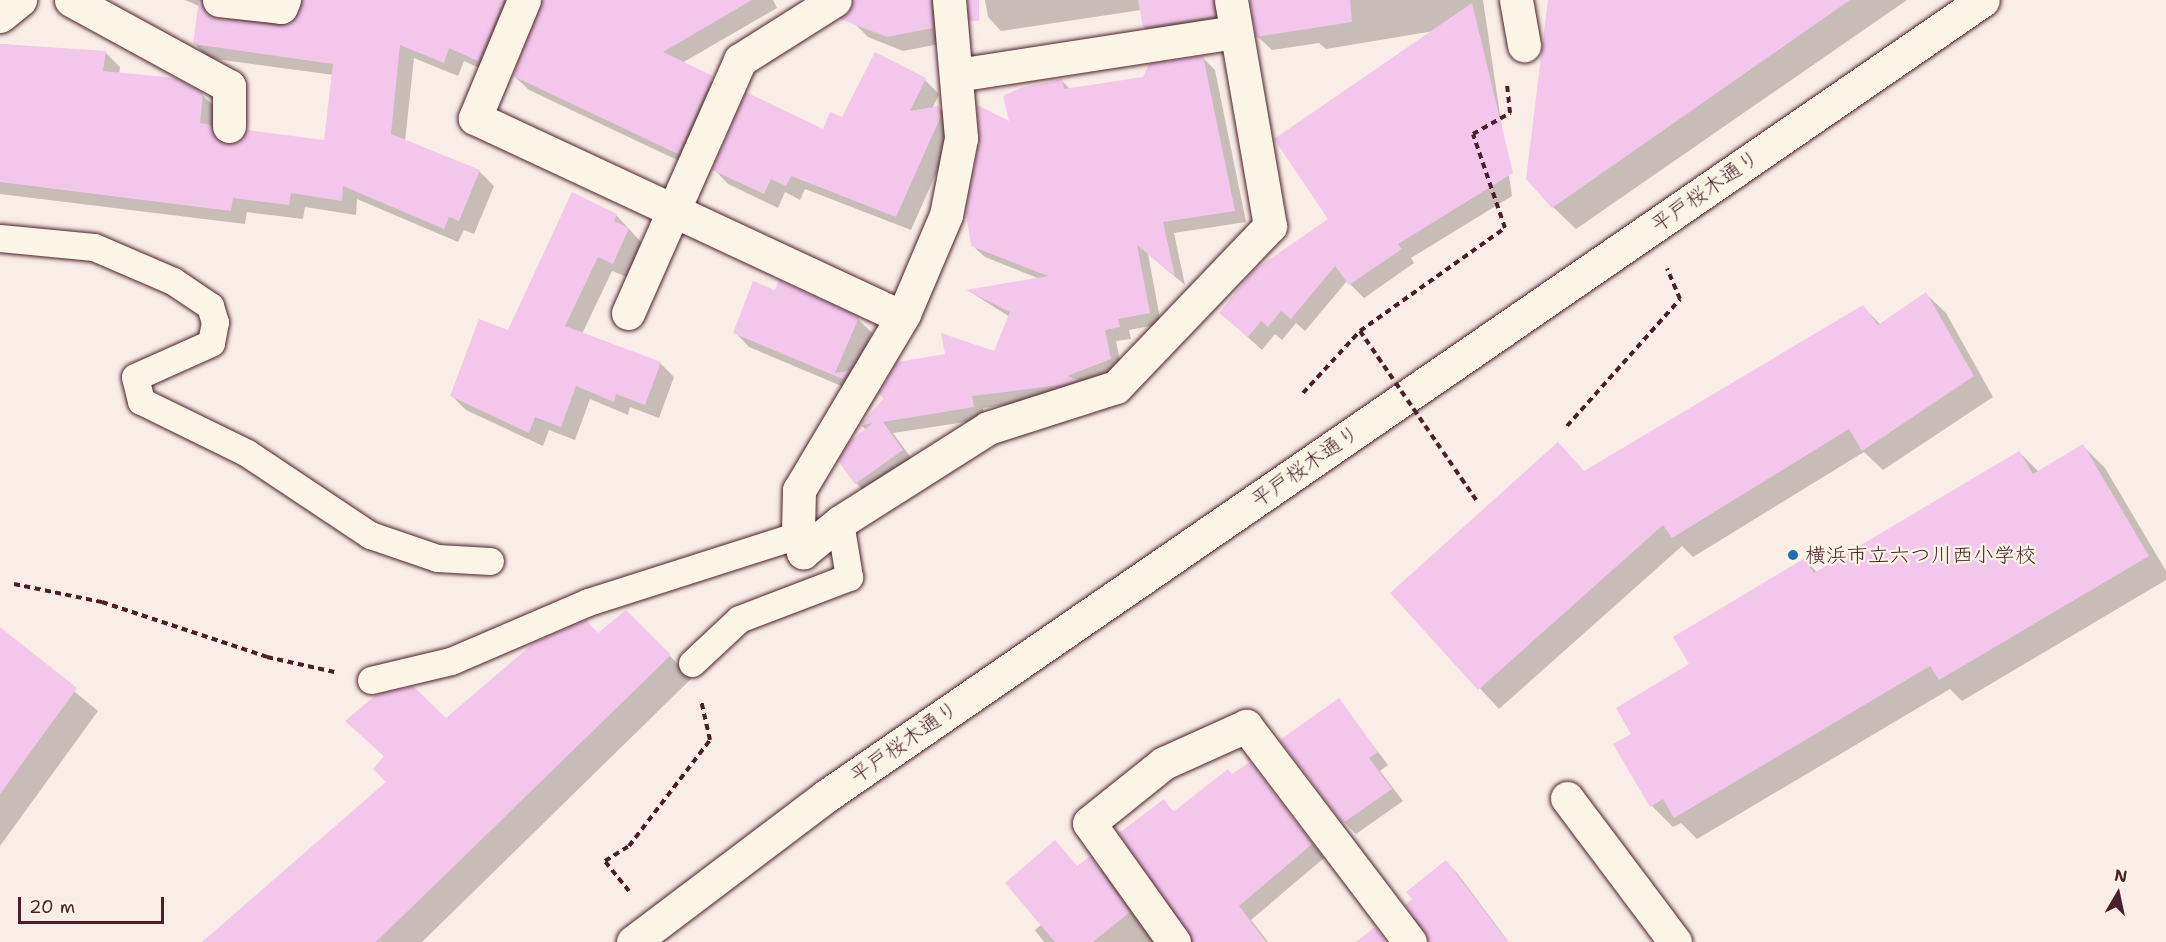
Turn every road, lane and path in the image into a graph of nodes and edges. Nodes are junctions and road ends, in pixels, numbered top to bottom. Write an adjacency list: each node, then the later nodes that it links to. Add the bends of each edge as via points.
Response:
1 (20, 0): 11 (street)
2 (71, 0): 15 (street, via 229,86)
3 (219, 0): 4 (street, via 281,6)
4 (284, 0)
5 (524, 0): 16 (street, via 475,118)
6 (835, 0): 16 (street, via 740,60)
7 (949, 0): 14 (street)
8 (1231, 0): 12 (street)
9 (1516, 0): 13 (street)
10 (1983, 0): 33 (street, 平戸桜木通り, via 825,796)
11 (0, 16)
12 (1236, 33): 14 (street); 25 (street, via 1270,225 1116,387 988,428)
13 (1524, 45): 21 (path, via 1502,48 1510,113 1473,134 1505,228)
14 (957, 75): 20 (street, via 960,138 946,215)
15 (229, 126)
16 (678, 209): 19 (street); 20 (street)
17 (0, 238): 27 (lane, via 94,247 173,281 210,306 215,322 211,343 135,377 141,400 247,453 370,535 437,558)
18 (1667, 269): 23 (path, via 1680,299)
19 (628, 313)
20 (902, 317): 26 (street, via 800,490)
21 (1360, 331): 22 (path); 24 (path, bridge)
22 (1303, 393)
23 (1567, 426)
24 (1476, 500)
25 (840, 522): 26 (street, via 803,552); 29 (lane, via 849,577 739,619)
26 (798, 535): 30 (lane, via 588,602 451,661)
27 (490, 561)
28 (14, 584): 30 (path, via 102,602 267,657)
29 (692, 663): 32 (path, via 710,740 629,846 605,861)
30 (371, 680)
31 (1567, 798): 36 (street)
32 (629, 891)
33 (633, 942)
34 (1174, 942): 35 (street, via 1089,823 1164,763 1246,726)
35 (1410, 942)
36 (1676, 942)

